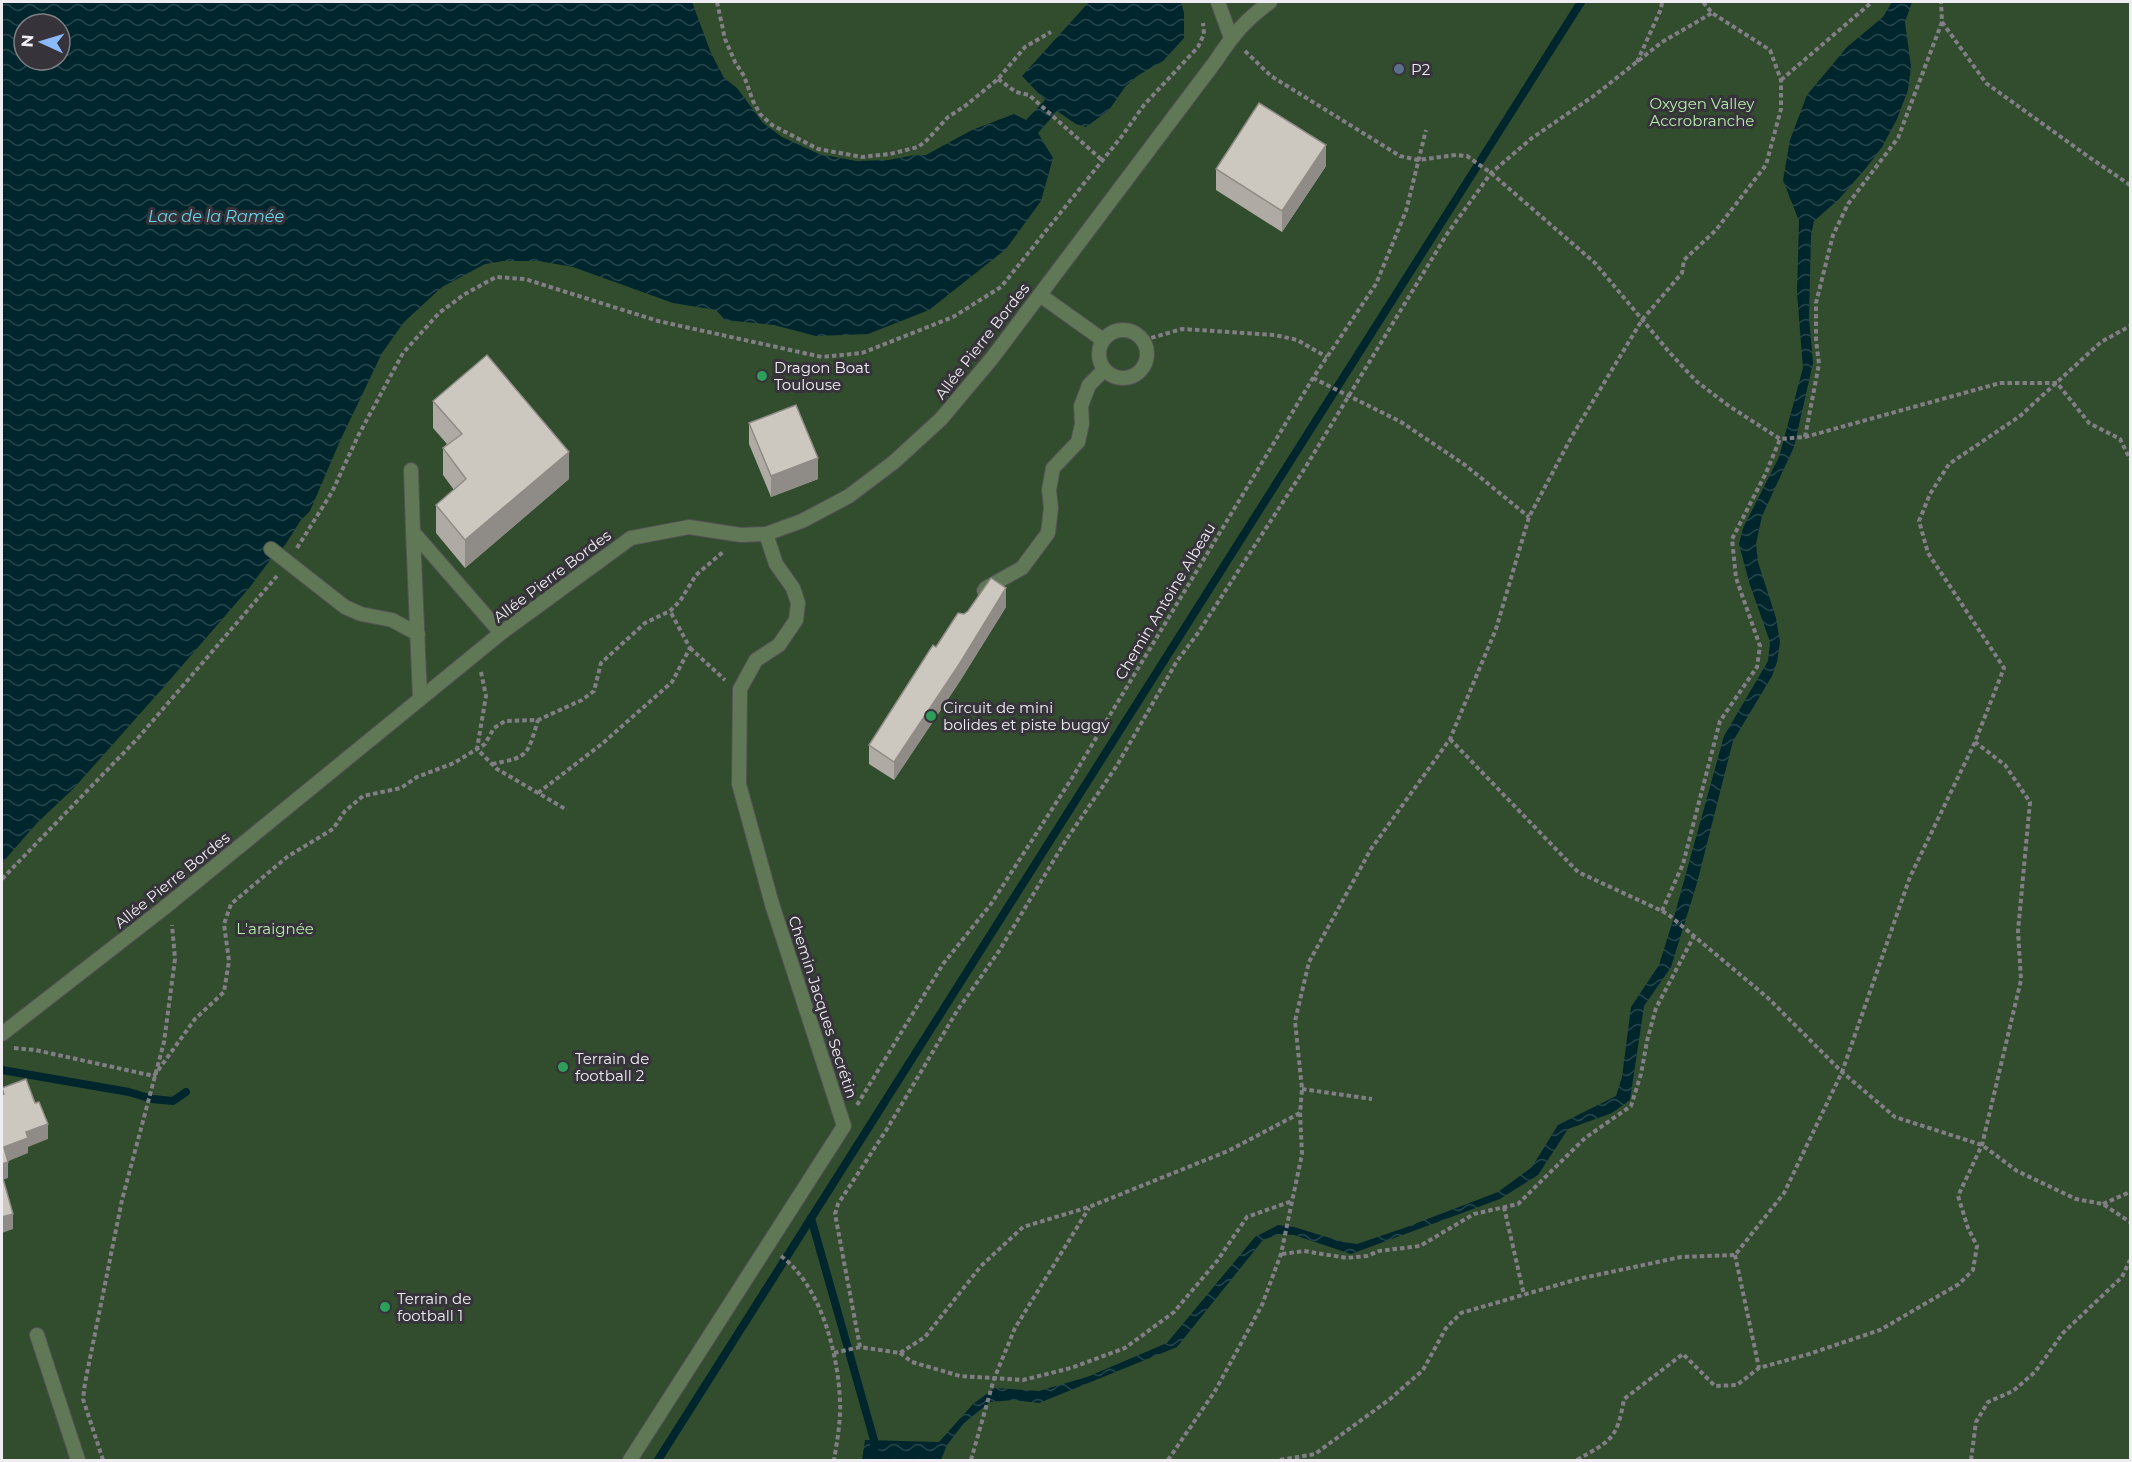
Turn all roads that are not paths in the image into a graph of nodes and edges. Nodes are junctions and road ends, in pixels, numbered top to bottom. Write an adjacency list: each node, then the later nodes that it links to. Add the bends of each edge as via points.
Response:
1 (1218, 2): 3 (lane)
2 (1270, 2): 3 (lane, Allée Pierre Bordes)
3 (1231, 38): 4 (lane, Allée Pierre Bordes)
4 (1040, 295): 5 (lane); 9 (lane, Allée Pierre Bordes, via 941,419 894,462 849,496 802,521)
5 (1103, 340): 6 (lane, via 1098,355); 6 (lane, via 1116,330 1132,330 1144,340 1148,355 1143,369 1132,377 1117,378)
6 (1104, 370): 11 (lane, via 1089,385 1081,406 1083,424 1078,442 1053,468 1048,533 1022,568 986,588)
7 (411, 470): 8 (lane)
8 (413, 532): 12 (lane); 13 (lane)
9 (766, 534): 12 (lane, Allée Pierre Bordes, via 741,535 689,527 631,538); 18 (lane, Chemin Jacques Secrétin, via 776,564 793,588 798,603 796,620 779,645 756,660 740,689 739,784 772,903 844,1126)
10 (271, 549): 13 (lane, via 345,607 392,620)
11 (974, 606)
12 (501, 633): 14 (lane, Allée Pierre Bordes)
13 (418, 634): 14 (lane)
14 (420, 699): 15 (lane, Allée Pierre Bordes)
15 (2, 1034)
16 (37, 1335): 17 (lane)
17 (78, 1461)
18 (630, 1461)

